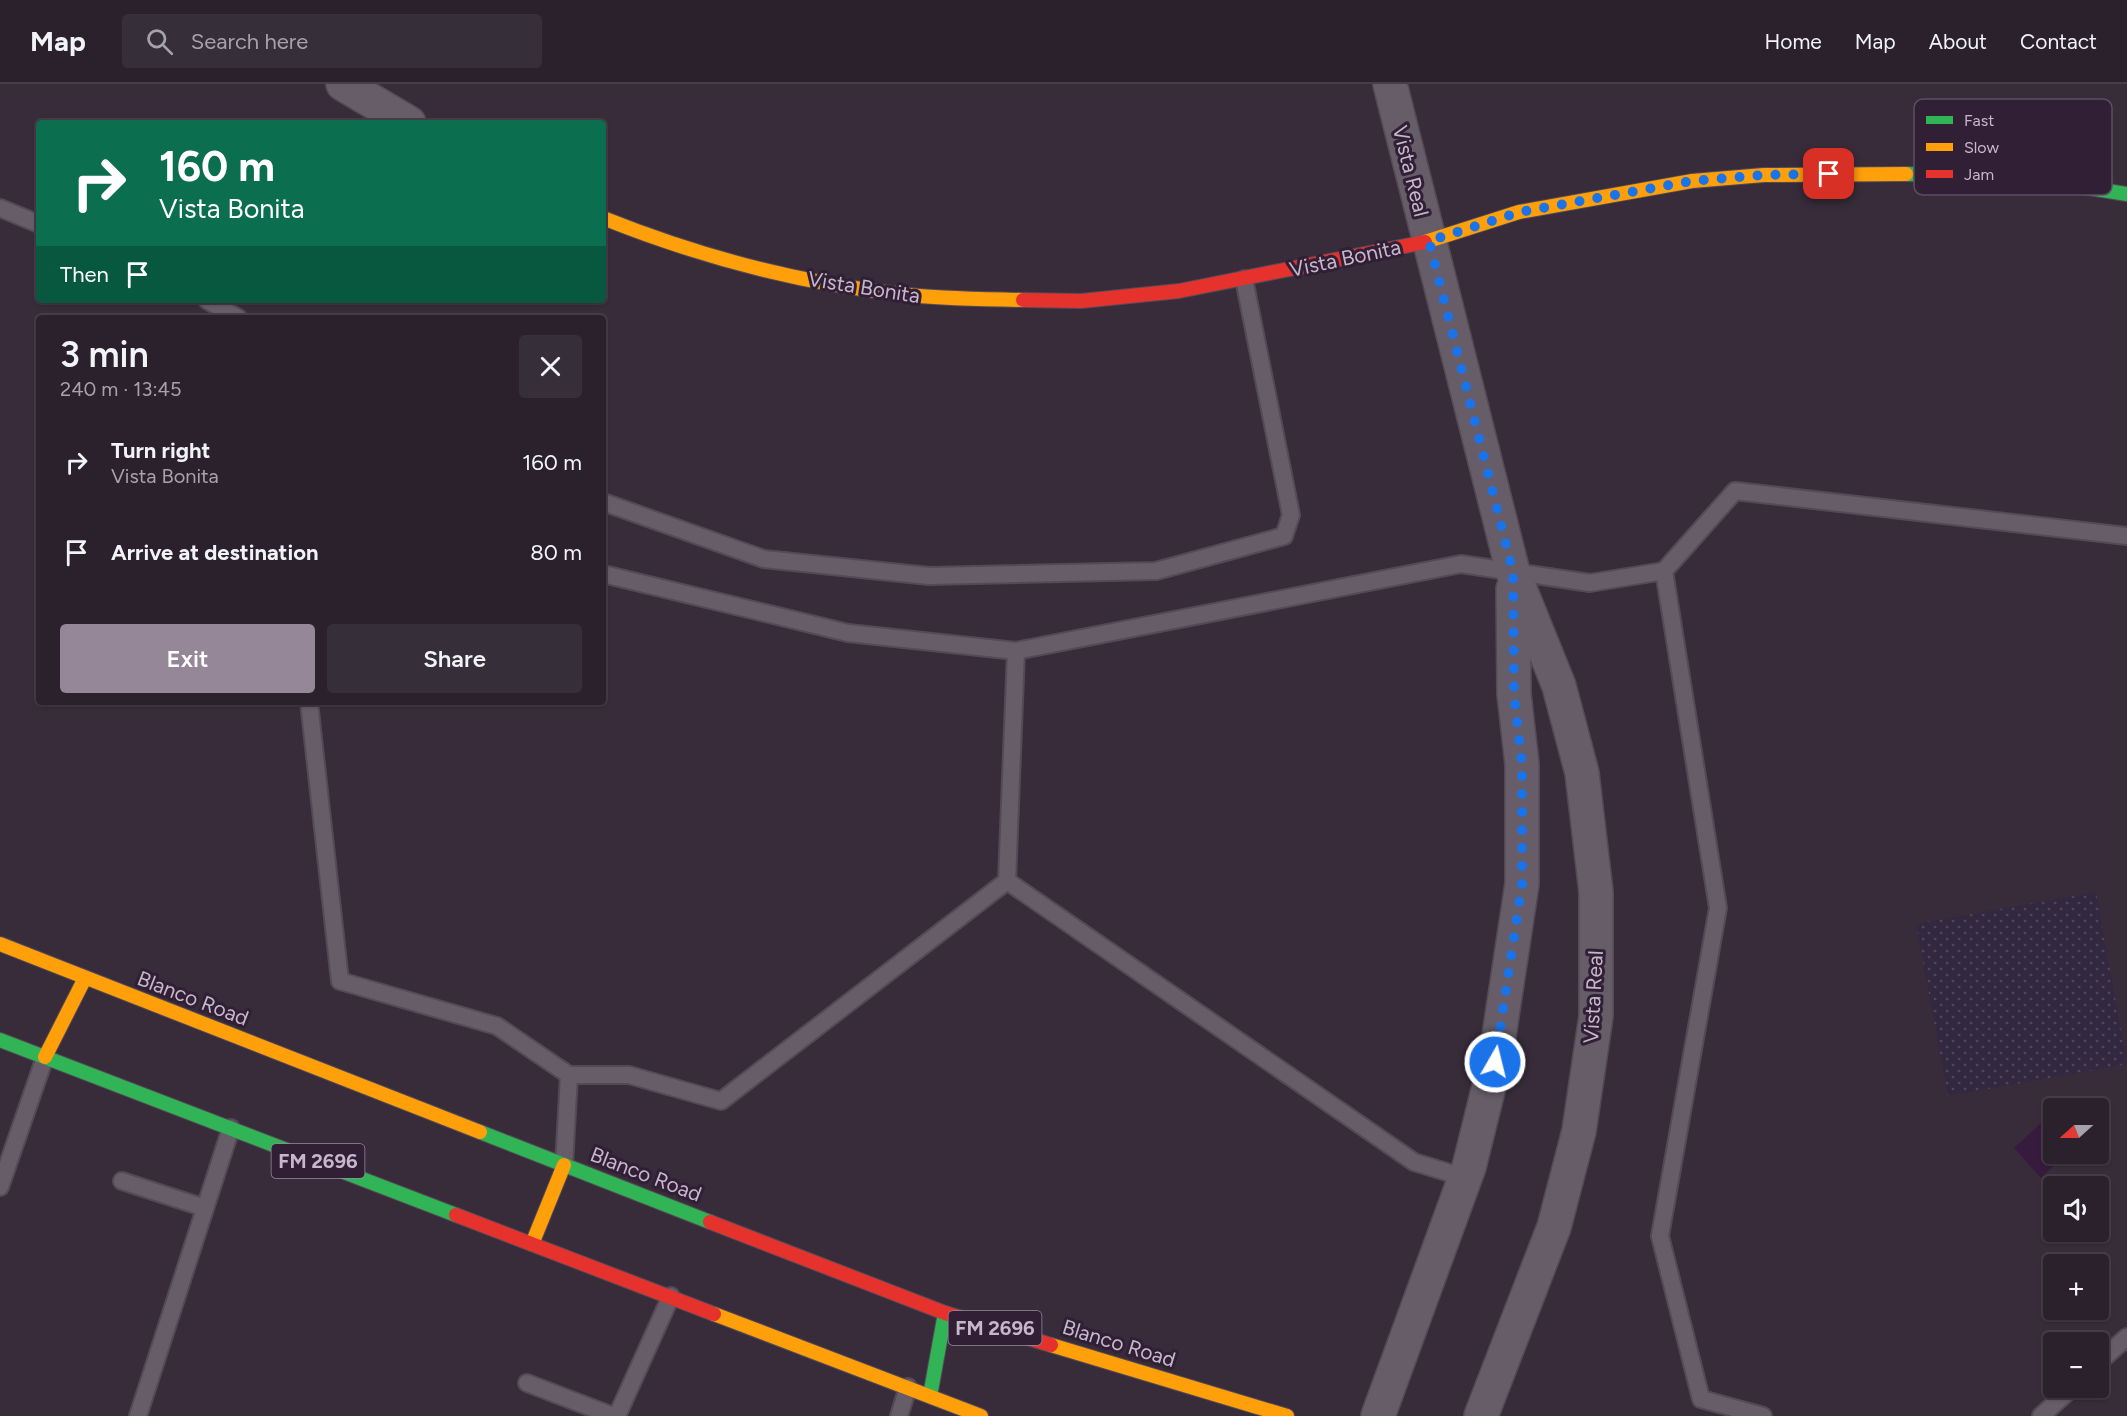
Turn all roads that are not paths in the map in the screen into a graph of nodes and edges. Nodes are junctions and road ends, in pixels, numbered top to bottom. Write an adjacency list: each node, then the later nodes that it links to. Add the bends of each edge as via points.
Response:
1 (343, 84): 3 (street)
2 (1390, 84): 10 (street, Vista Real)
3 (405, 120)
4 (1914, 174): 10 (main road, Vista Bonita, via 1764,175 1692,181 1520,212)
5 (2112, 192): 6 (main road, Vista Bonita)
6 (2127, 194)
7 (0, 208): 9 (lane)
8 (606, 219): 11 (main road, Vista Bonita, via 656,239 775,273 898,294 1081,301 1179,291)
9 (36, 223)
10 (1429, 241): 11 (main road, Vista Bonita); 17 (street, Vista Real)
11 (1244, 279): 14 (lane, via 1291,515 1284,536 1156,571 929,576 764,559)
12 (212, 303): 13 (lane)
13 (233, 315)
14 (606, 503)
15 (2127, 536): 16 (lane, via 1735,491)
16 (1664, 571): 17 (lane, via 1590,583); 50 (lane, via 1719,908 1660,1236 1701,1399)
17 (1513, 572): 19 (lane, via 1461,564); 30 (street, Vista Real, via 1514,694 1522,764 1522,884 1495,1062); 49 (street, Vista Real, via 1559,686 1582,773 1596,892 1596,1016 1579,1131 1554,1227)
18 (606, 575): 19 (lane, via 848,633)
19 (1016, 651): 21 (lane)
20 (309, 705): 26 (lane, via 340,981 497,1026)
21 (1007, 881): 26 (lane, via 721,1101 629,1075); 30 (lane, via 1414,1162)
22 (0, 944): 23 (main road, Blanco Road / FM 2696)
23 (85, 978): 25 (main road); 29 (main road, Blanco Road / FM 2696)
24 (0, 1040): 25 (main road, FM 2696)
25 (45, 1057): 27 (main road, FM 2696); 28 (lane)
26 (569, 1075): 29 (lane)
27 (231, 1128): 33 (lane); 34 (main road, FM 2696)
28 (5, 1156): 32 (lane)
29 (564, 1165): 34 (main road); 36 (main road, Blanco Road / FM 2696)
30 (1466, 1178): 48 (street, Vista Real)
31 (122, 1181): 33 (lane)
32 (0, 1186)
33 (205, 1208): 43 (lane)
34 (532, 1244): 35 (main road, FM 2696)
35 (671, 1296): 40 (main road, FM 2696); 44 (lane)
36 (945, 1313): 41 (main road); 47 (main road, Blanco Road / FM 2696)
37 (2127, 1336): 38 (lane)
38 (2109, 1353)
39 (527, 1383): 44 (lane)
40 (908, 1388): 41 (main road, FM 2696); 45 (lane)
41 (930, 1396): 46 (main road, FM 2696)
42 (2061, 1398): 51 (lane)
43 (138, 1416)
44 (615, 1416)
45 (899, 1416)
46 (981, 1416)
47 (1287, 1416)
48 (1378, 1416)
49 (1481, 1416)
50 (1763, 1416)
51 (2041, 1416)

